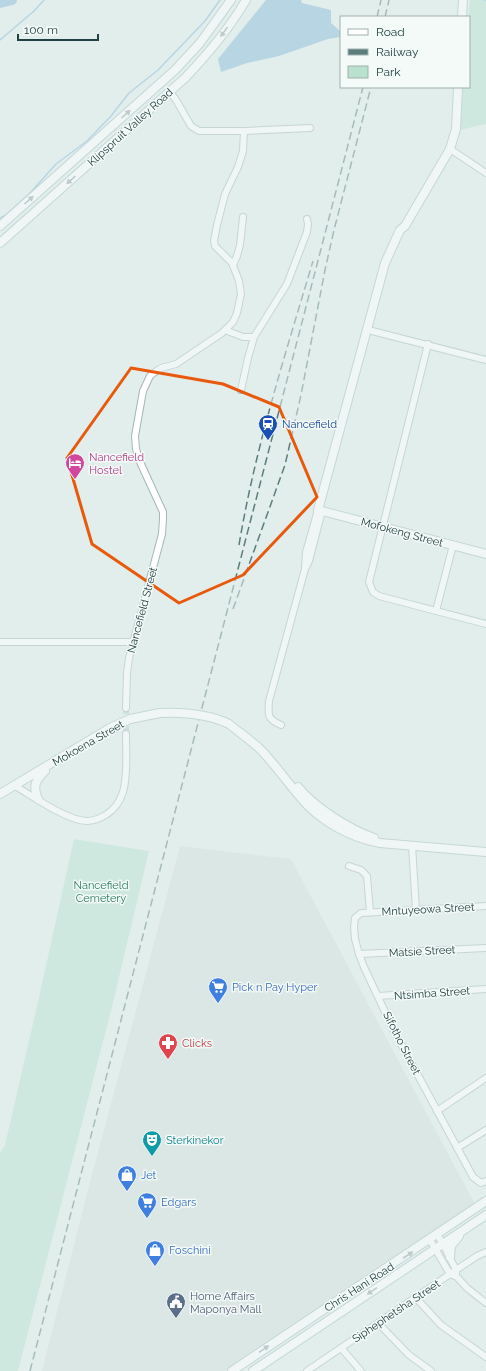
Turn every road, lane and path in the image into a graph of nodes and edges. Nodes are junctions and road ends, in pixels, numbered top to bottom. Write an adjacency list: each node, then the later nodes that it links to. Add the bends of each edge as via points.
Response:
1 (231, 0): 13 (main road, Klipspruit Valley Road, one-way to 1, via 175,70 200,43)
2 (246, 0): 6 (main road, Klipspruit Valley Road, one-way to 6, via 208,53)
3 (463, 0): 4 (main road)
4 (462, 16)
5 (458, 88): 9 (main road, via 456,129)
6 (170, 92): 8 (street, via 196,130); 15 (main road, Klipspruit Valley Road, one-way to 15)
7 (310, 128): 8 (street)
8 (244, 131): 16 (street, via 243,151 225,194 214,241 215,246)
9 (450, 149): 10 (street); 14 (main road)
10 (486, 173)
11 (243, 217): 16 (street, via 240,245)
12 (307, 219): 19 (street, via 307,232 287,284)
13 (0, 226)
14 (405, 226): 18 (main road, via 392,256); 23 (main road, via 400,230 385,263)
15 (0, 243)
16 (233, 265): 17 (street, via 240,281 240,303 233,322)
17 (225, 330): 19 (street, via 243,337); 30 (street, Nancefield Street, via 176,364 155,372 150,376 143,391 135,436 136,449 163,519 162,534)
18 (372, 331): 20 (street); 23 (main road)
19 (254, 337): 22 (street)
20 (428, 344): 21 (street); 24 (street)
21 (486, 360)
22 (241, 390)
23 (320, 511): 24 (main road, Mofokeng Street); 32 (street, via 306,552 305,569 270,701 270,718)
24 (383, 527): 25 (main road, Mofokeng Street); 27 (street, via 369,579 371,589 379,596)
25 (453, 545): 26 (main road, Mofokeng Street); 27 (street)
26 (486, 554)
27 (436, 611): 28 (street)
28 (486, 624)
29 (0, 642): 30 (street)
30 (133, 642): 31 (street, Nancefield Street, via 127,673)
31 (126, 708)
32 (281, 725)
33 (126, 734): 37 (street, via 124,791 111,811 97,819 81,821)
34 (51, 764): 35 (main road, Mokoena Street); 37 (main road, via 35,784); 38 (main road, Mokoena Street, bridge, via 130,719 175,712 216,718 258,739 300,790 328,814 360,832 388,843)
35 (16, 786): 36 (main road, Mokoena Street); 37 (street)
36 (0, 794)
37 (38, 799)
38 (412, 845): 39 (main road, Mokoena Street); 42 (street)
39 (486, 852)
40 (349, 866): 43 (street, via 361,870 367,876)
41 (486, 906): 42 (street, Mntuyeowa Street)
42 (416, 910): 43 (street, Mntuyeowa Street)
43 (370, 912): 45 (street, Sifotho Street, via 357,915 354,922)
44 (486, 948): 45 (street, Matsie Street)
45 (359, 954): 47 (street, Sifotho Street)
46 (486, 989): 47 (street, Ntsimba Street)
47 (378, 996): 49 (street, Sifotho Street)
48 (486, 1078): 49 (street)
49 (437, 1111): 51 (street, Sifotho Street)
50 (486, 1130): 51 (street)
51 (457, 1148): 52 (street, Sifotho Street, via 474,1177 481,1183)
52 (486, 1181)
53 (486, 1201): 56 (main road, Chris Hani Road)
54 (486, 1215): 55 (main road, Chris Hani Road)
55 (464, 1229): 57 (main road, Chris Hani Road); 59 (main road, via 450,1249)
56 (434, 1237): 57 (street); 68 (main road, Chris Hani Road, one-way to 56)
57 (440, 1246): 59 (street); 61 (street); 69 (main road, Chris Hani Road, one-way to 69)
58 (486, 1252): 60 (street, Siphephetsha Street)
59 (450, 1257): 60 (street)
60 (456, 1270): 61 (street, Siphephetsha Street); 62 (street)
61 (450, 1274): 62 (street); 63 (street, Siphephetsha Street)
62 (457, 1277): 64 (street)
63 (416, 1298): 65 (street, Siphephetsha Street); 67 (street, via 441,1325)
64 (486, 1303)
65 (378, 1323): 66 (street, Siphephetsha Street); 72 (street, via 409,1355)
66 (341, 1348): 70 (street, Siphephetsha Street); 71 (street)
67 (486, 1357)
68 (232, 1371)
69 (253, 1371)
70 (307, 1371)
71 (361, 1371)
72 (430, 1371)

